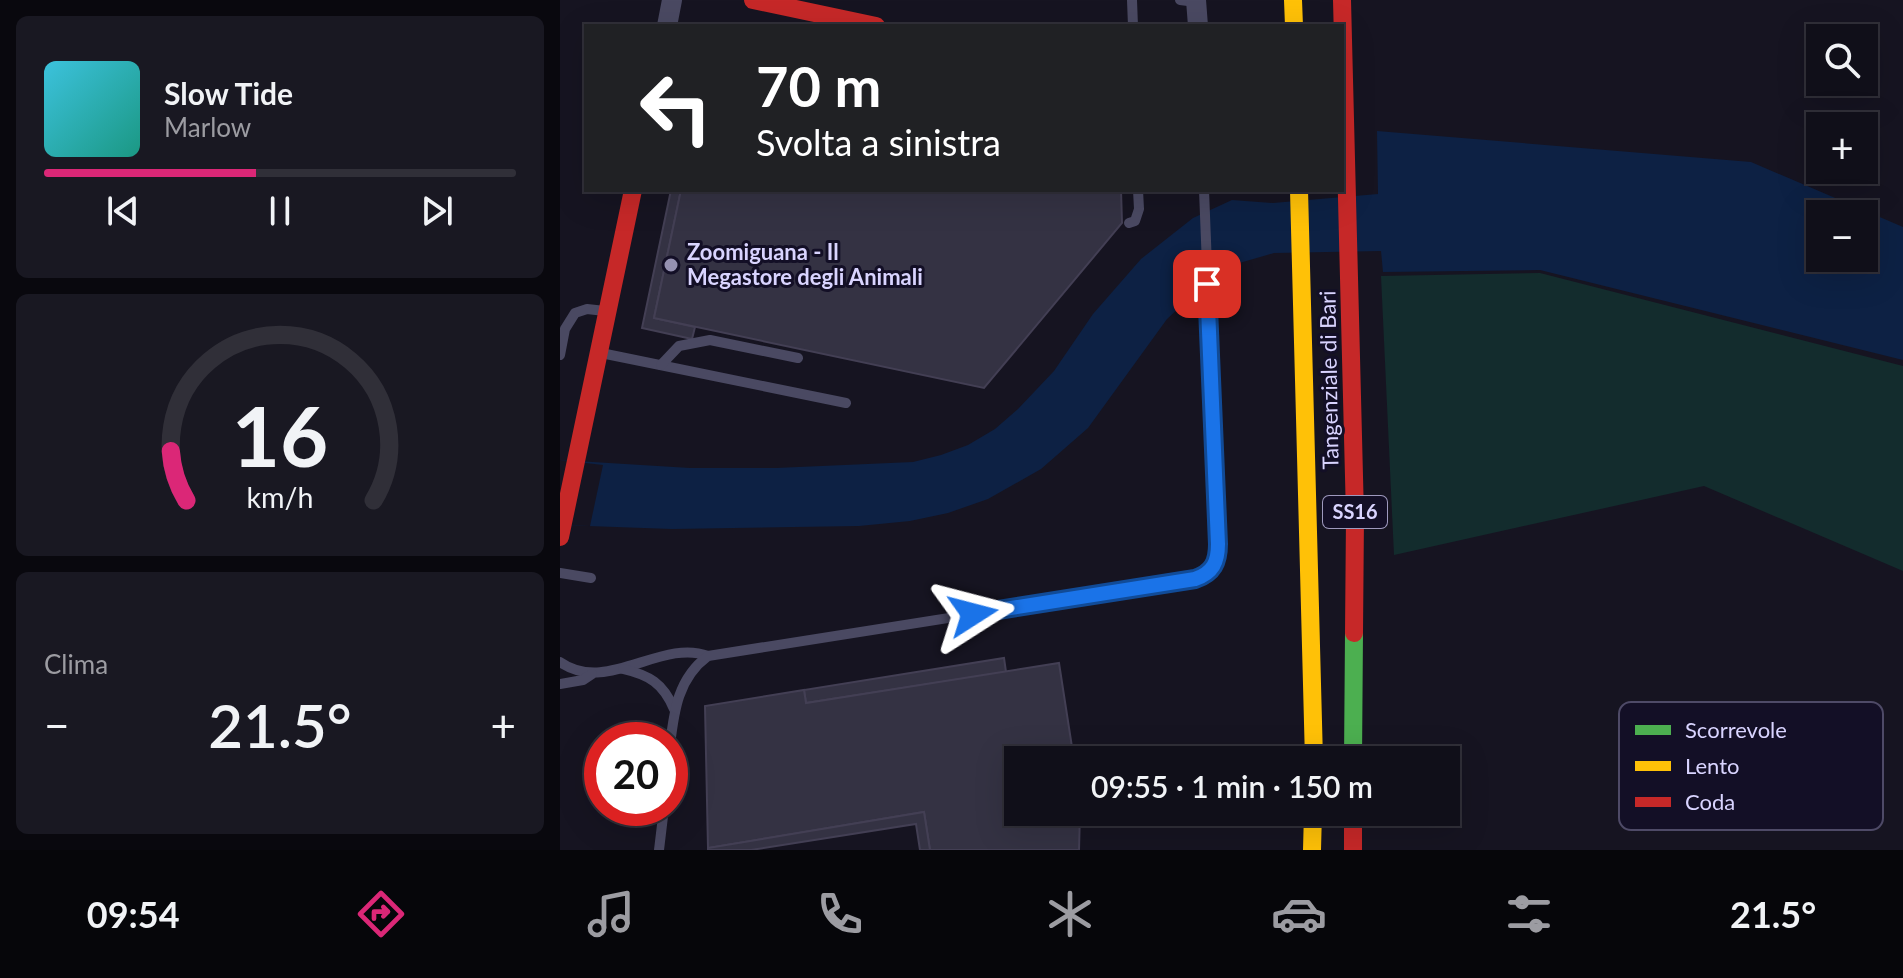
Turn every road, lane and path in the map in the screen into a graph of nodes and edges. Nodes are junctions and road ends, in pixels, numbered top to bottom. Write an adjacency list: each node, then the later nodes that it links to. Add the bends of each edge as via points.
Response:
1 (672, 0): 7 (street)
2 (753, 0): 8 (main road)
3 (1132, 0): 9 (lane)
4 (1293, 0): 11 (main road)
5 (1342, 0): 12 (main road, Tangenziale di Bari / SS16)
6 (1191, 1): 10 (street)
7 (667, 24)
8 (867, 24)
9 (1133, 24)
10 (1197, 24)
11 (1294, 24)
12 (1343, 24)
13 (1344, 61): 36 (main road, Tangenziale di Bari / SS16, via 1355,516)
14 (633, 192): 19 (main road)
15 (1138, 192): 18 (lane, via 1138,217)
16 (1204, 192): 28 (lane, via 1218,544 1215,565 1205,576)
17 (1299, 192): 35 (main road, Tangenziale di Bari / SS16)
18 (1129, 223)
19 (607, 311): 20 (main road); 21 (lane, via 575,313 565,329)
20 (599, 352): 23 (lane); 25 (main road)
21 (560, 355)
22 (798, 358): 23 (lane, via 710,340 679,346)
23 (661, 365): 24 (lane)
24 (846, 403)
25 (561, 531)
26 (560, 573): 27 (lane)
27 (591, 578)
28 (708, 656): 30 (lane, via 697,652 637,661); 33 (lane, via 694,666)
29 (560, 662): 31 (lane)
30 (623, 669): 31 (lane); 33 (lane, via 646,674 659,684)
31 (592, 674): 32 (lane)
32 (560, 684)
33 (674, 709): 34 (lane)
34 (673, 722)
35 (1314, 746)
36 (1353, 746)
37 (662, 826): 40 (lane)
38 (1313, 826): 41 (main road)
39 (1353, 826): 42 (main road)
40 (659, 850)
41 (1312, 850)
42 (1353, 850)

